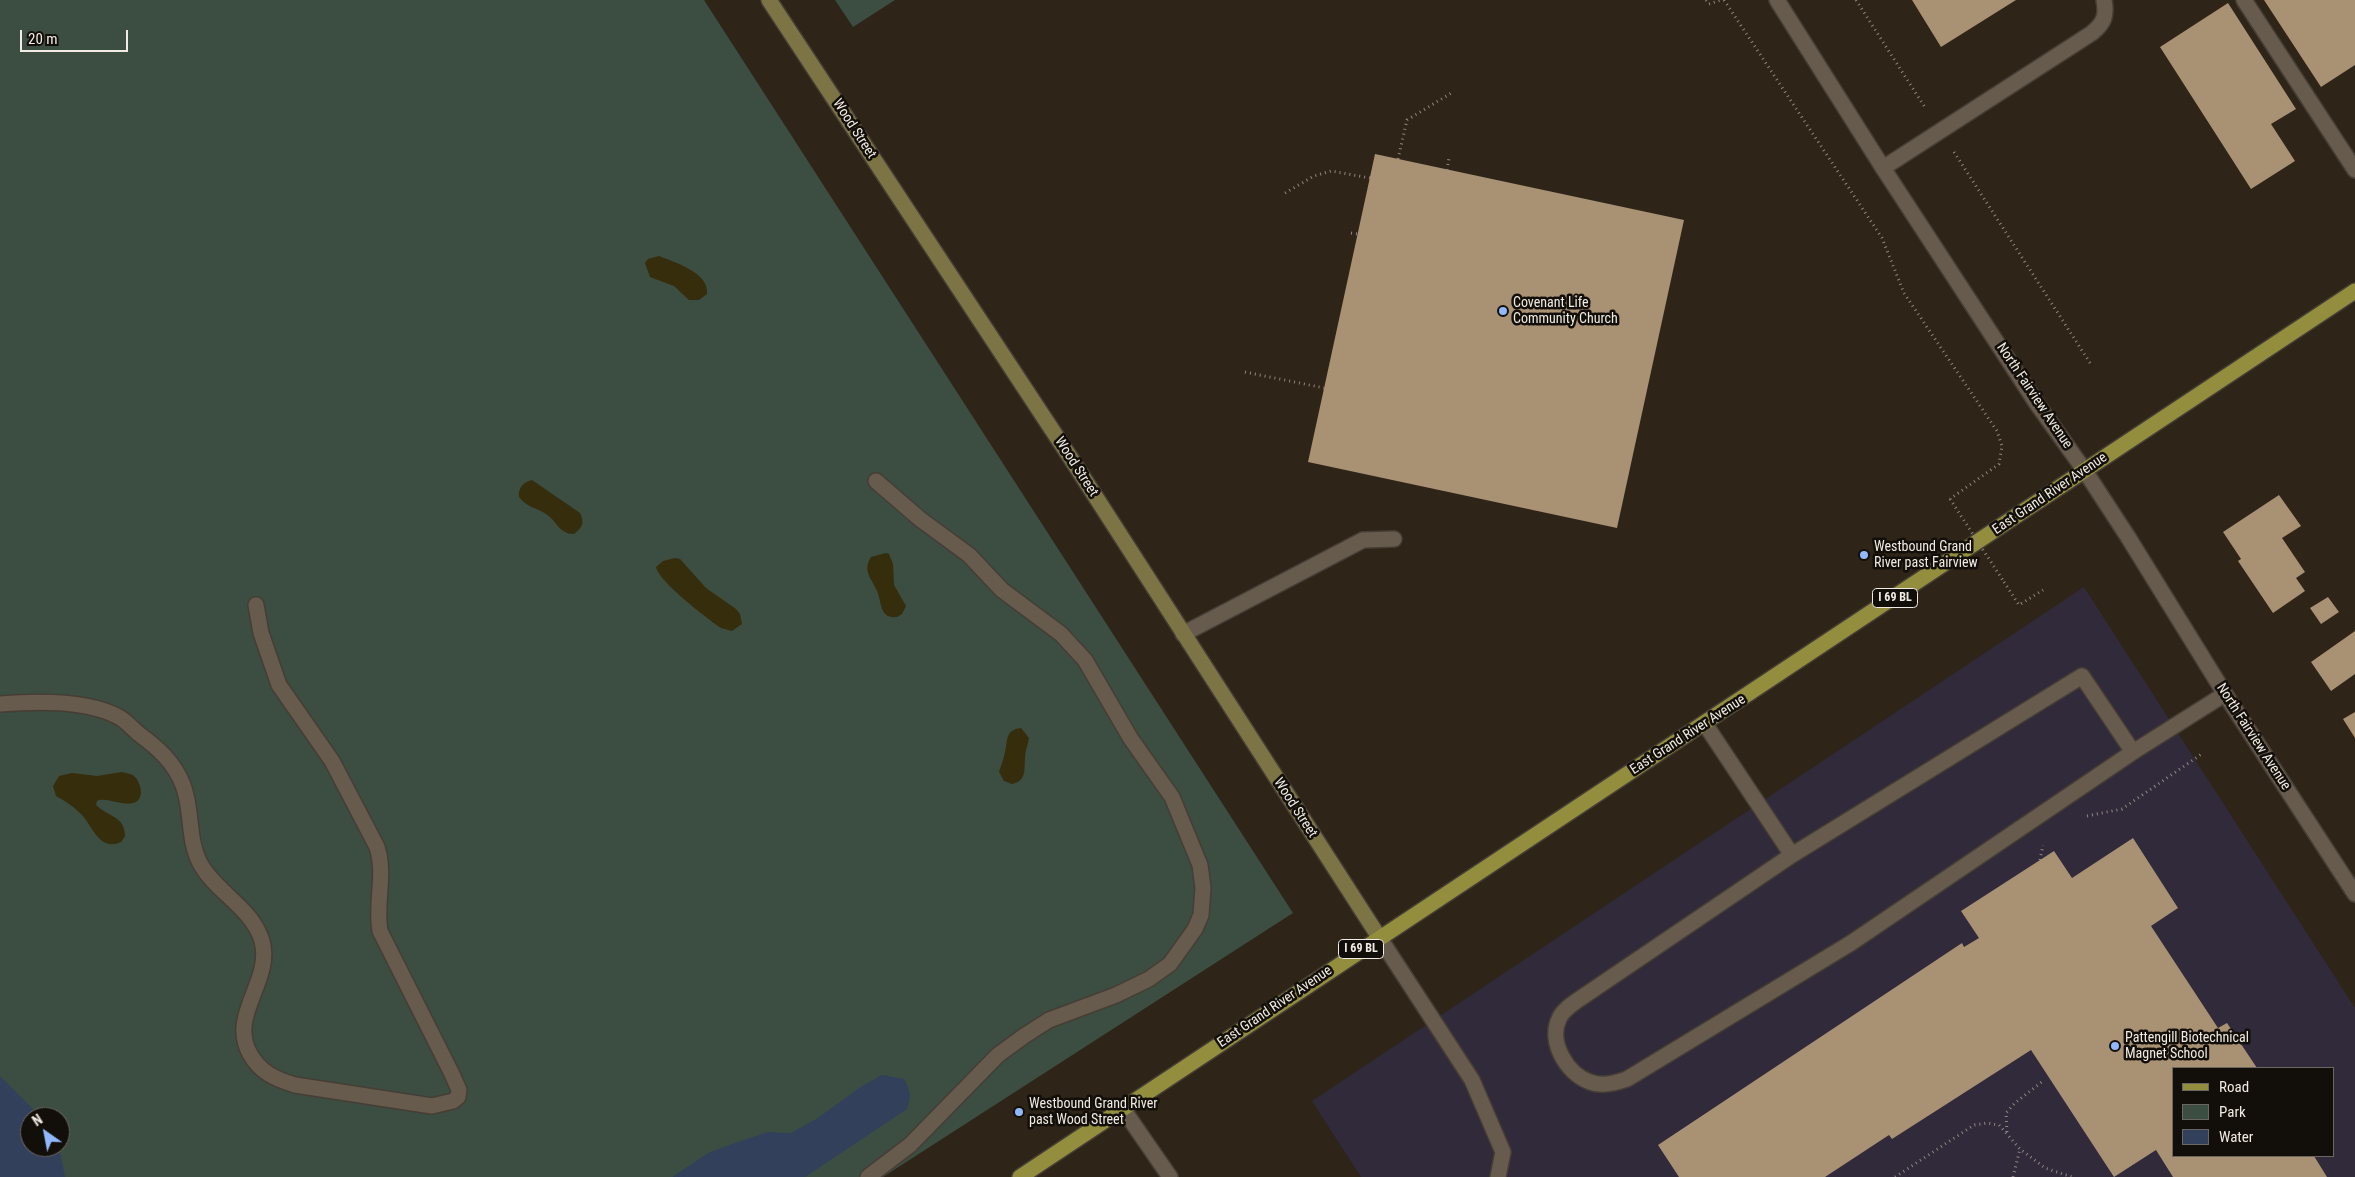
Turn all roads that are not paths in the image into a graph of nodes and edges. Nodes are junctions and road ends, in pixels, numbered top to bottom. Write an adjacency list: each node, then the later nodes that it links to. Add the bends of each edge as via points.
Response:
1 (769, 0): 12 (street, Wood Street)
2 (2104, 0): 5 (street, via 2106,12 2103,23 2092,33)
3 (2244, 0): 6 (street)
4 (1781, 1): 5 (street, North Fairview Avenue)
5 (1883, 168): 8 (street, North Fairview Avenue, via 2037,404)
6 (2355, 170)
7 (2355, 291): 8 (main road, East Grand River Avenue / I 69 BL)
8 (2085, 471): 13 (street, North Fairview Avenue); 15 (main road, East Grand River Avenue / I 69 BL)
9 (876, 481): 21 (street, via 969,555 1002,590 1061,634 1085,660 1131,740 1172,797 1200,865 1203,888 1198,922 1170,964 1149,979 1049,1020 1024,1036 998,1056 910,1145)
10 (1394, 539): 12 (street, via 1363,540)
11 (256, 605): 14 (street, via 261,633 279,685 332,761 377,847 381,860 380,931 459,1090 453,1101 426,1105 295,1085 281,1081 258,1067 247,1048 244,1024 264,965 262,943 244,911 202,867 193,849 185,792 174,767 152,743 121,718 105,711 82,704)
12 (1183, 634): 19 (street, Wood Street)
13 (2225, 694): 16 (street); 18 (street, North Fairview Avenue)
14 (0, 704)
15 (1705, 724): 17 (street); 19 (main road, East Grand River Avenue / I 69 BL)
16 (2133, 752): 17 (street, via 2082,676); 17 (street, via 1851,944 1628,1079 1603,1084 1590,1082 1575,1073 1562,1058 1557,1041 1556,1027 1566,1009)
17 (1792, 855)
18 (2355, 894)
19 (1379, 937): 20 (main road, East Grand River Avenue / I 69 BL); 24 (street, via 1472,1080 1503,1152)
20 (1123, 1109): 22 (main road, East Grand River Avenue / I 69 BL); 23 (street)
21 (868, 1177)
22 (1020, 1177)
23 (1170, 1177)
24 (1498, 1177)

